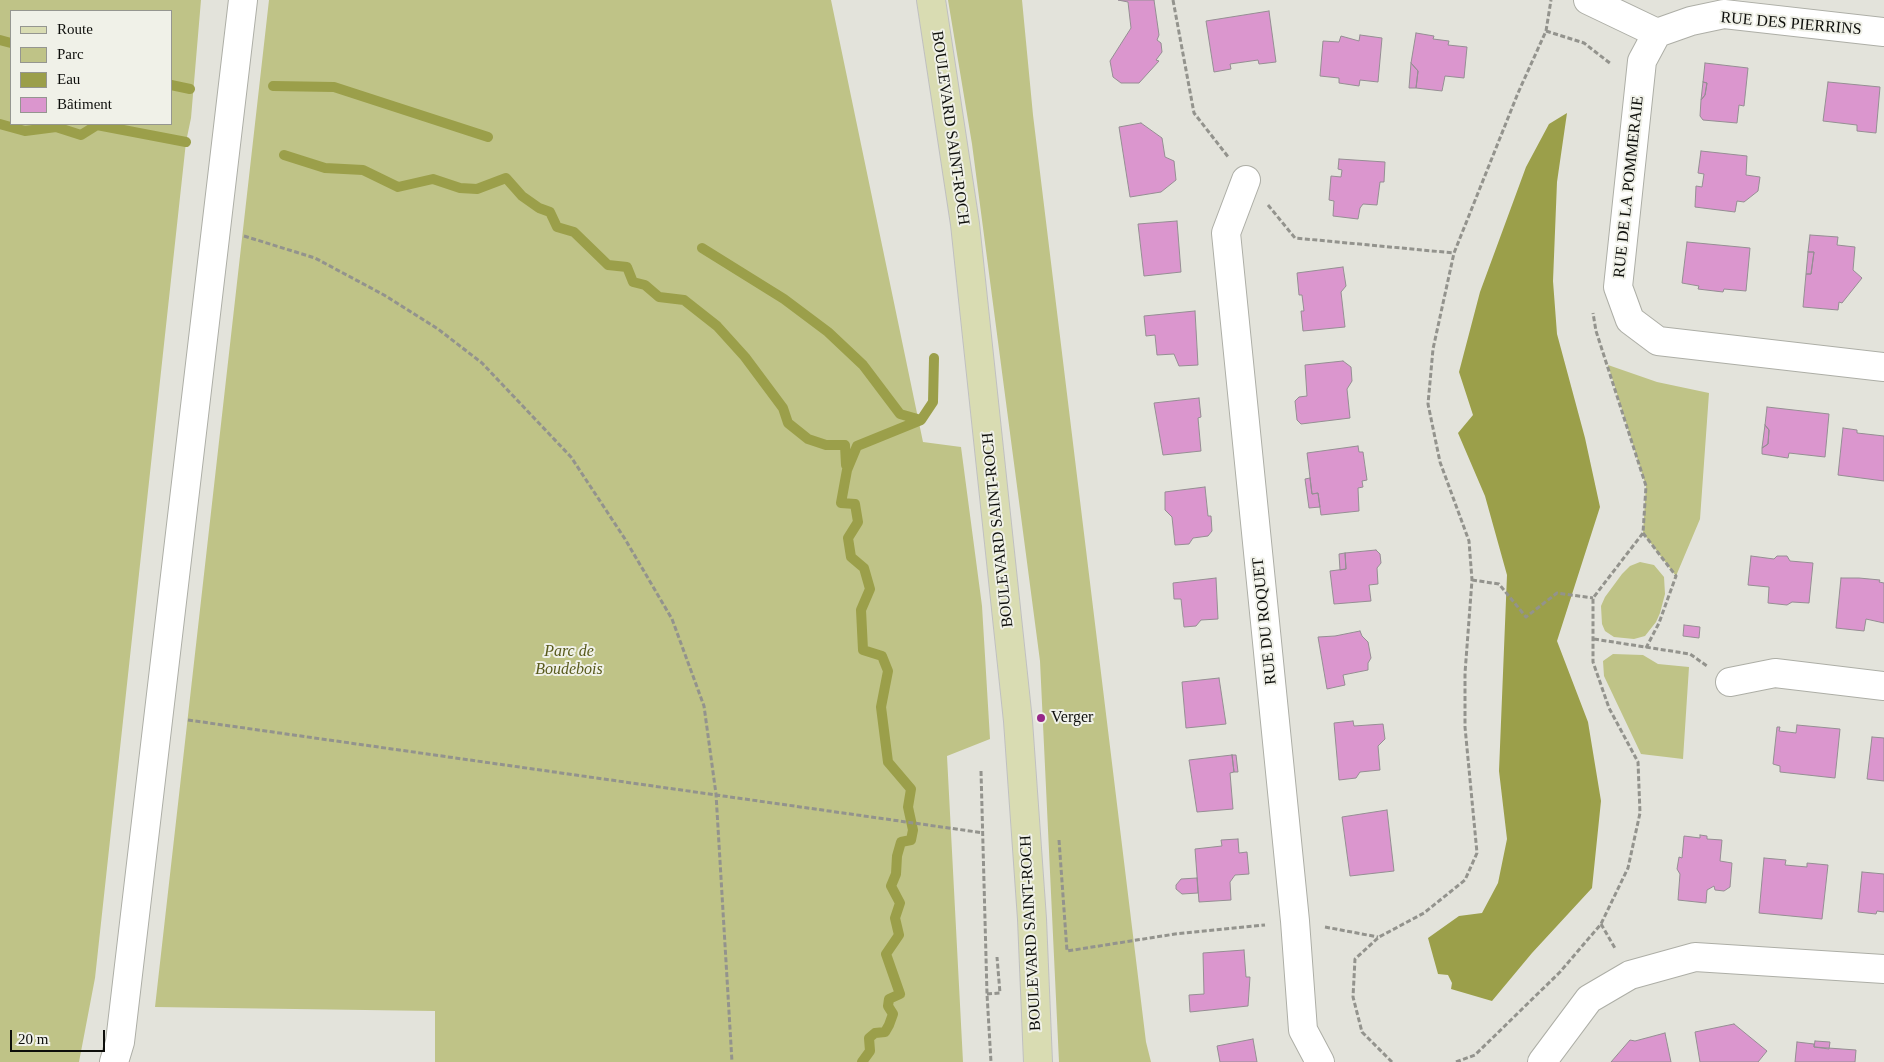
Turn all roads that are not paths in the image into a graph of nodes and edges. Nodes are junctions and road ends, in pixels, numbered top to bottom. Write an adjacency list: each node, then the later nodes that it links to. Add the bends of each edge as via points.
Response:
1 (242, 0): 11 (street, via 120,1042)
2 (931, 0): 12 (main road, BOULEVARD SAINT-ROCH, via 965,224 1018,721)
3 (1588, 0): 5 (street)
4 (1884, 32): 5 (street, RUE DES PIERRINS, via 1724,14)
5 (1657, 33): 7 (street, RUE DE LA POMMERAIE, via 1642,61 1618,287 1630,320 1658,341)
6 (1246, 180): 13 (street, RUE DU ROQUET, via 1226,233 1295,921 1303,1030)
7 (1884, 367)
8 (1730, 682): 9 (street, via 1775,673)
9 (1884, 686)
10 (1884, 969): 14 (street, via 1695,957 1630,975 1589,999)
11 (114, 1062)
12 (1038, 1062)
13 (1320, 1062)
14 (1542, 1062)

